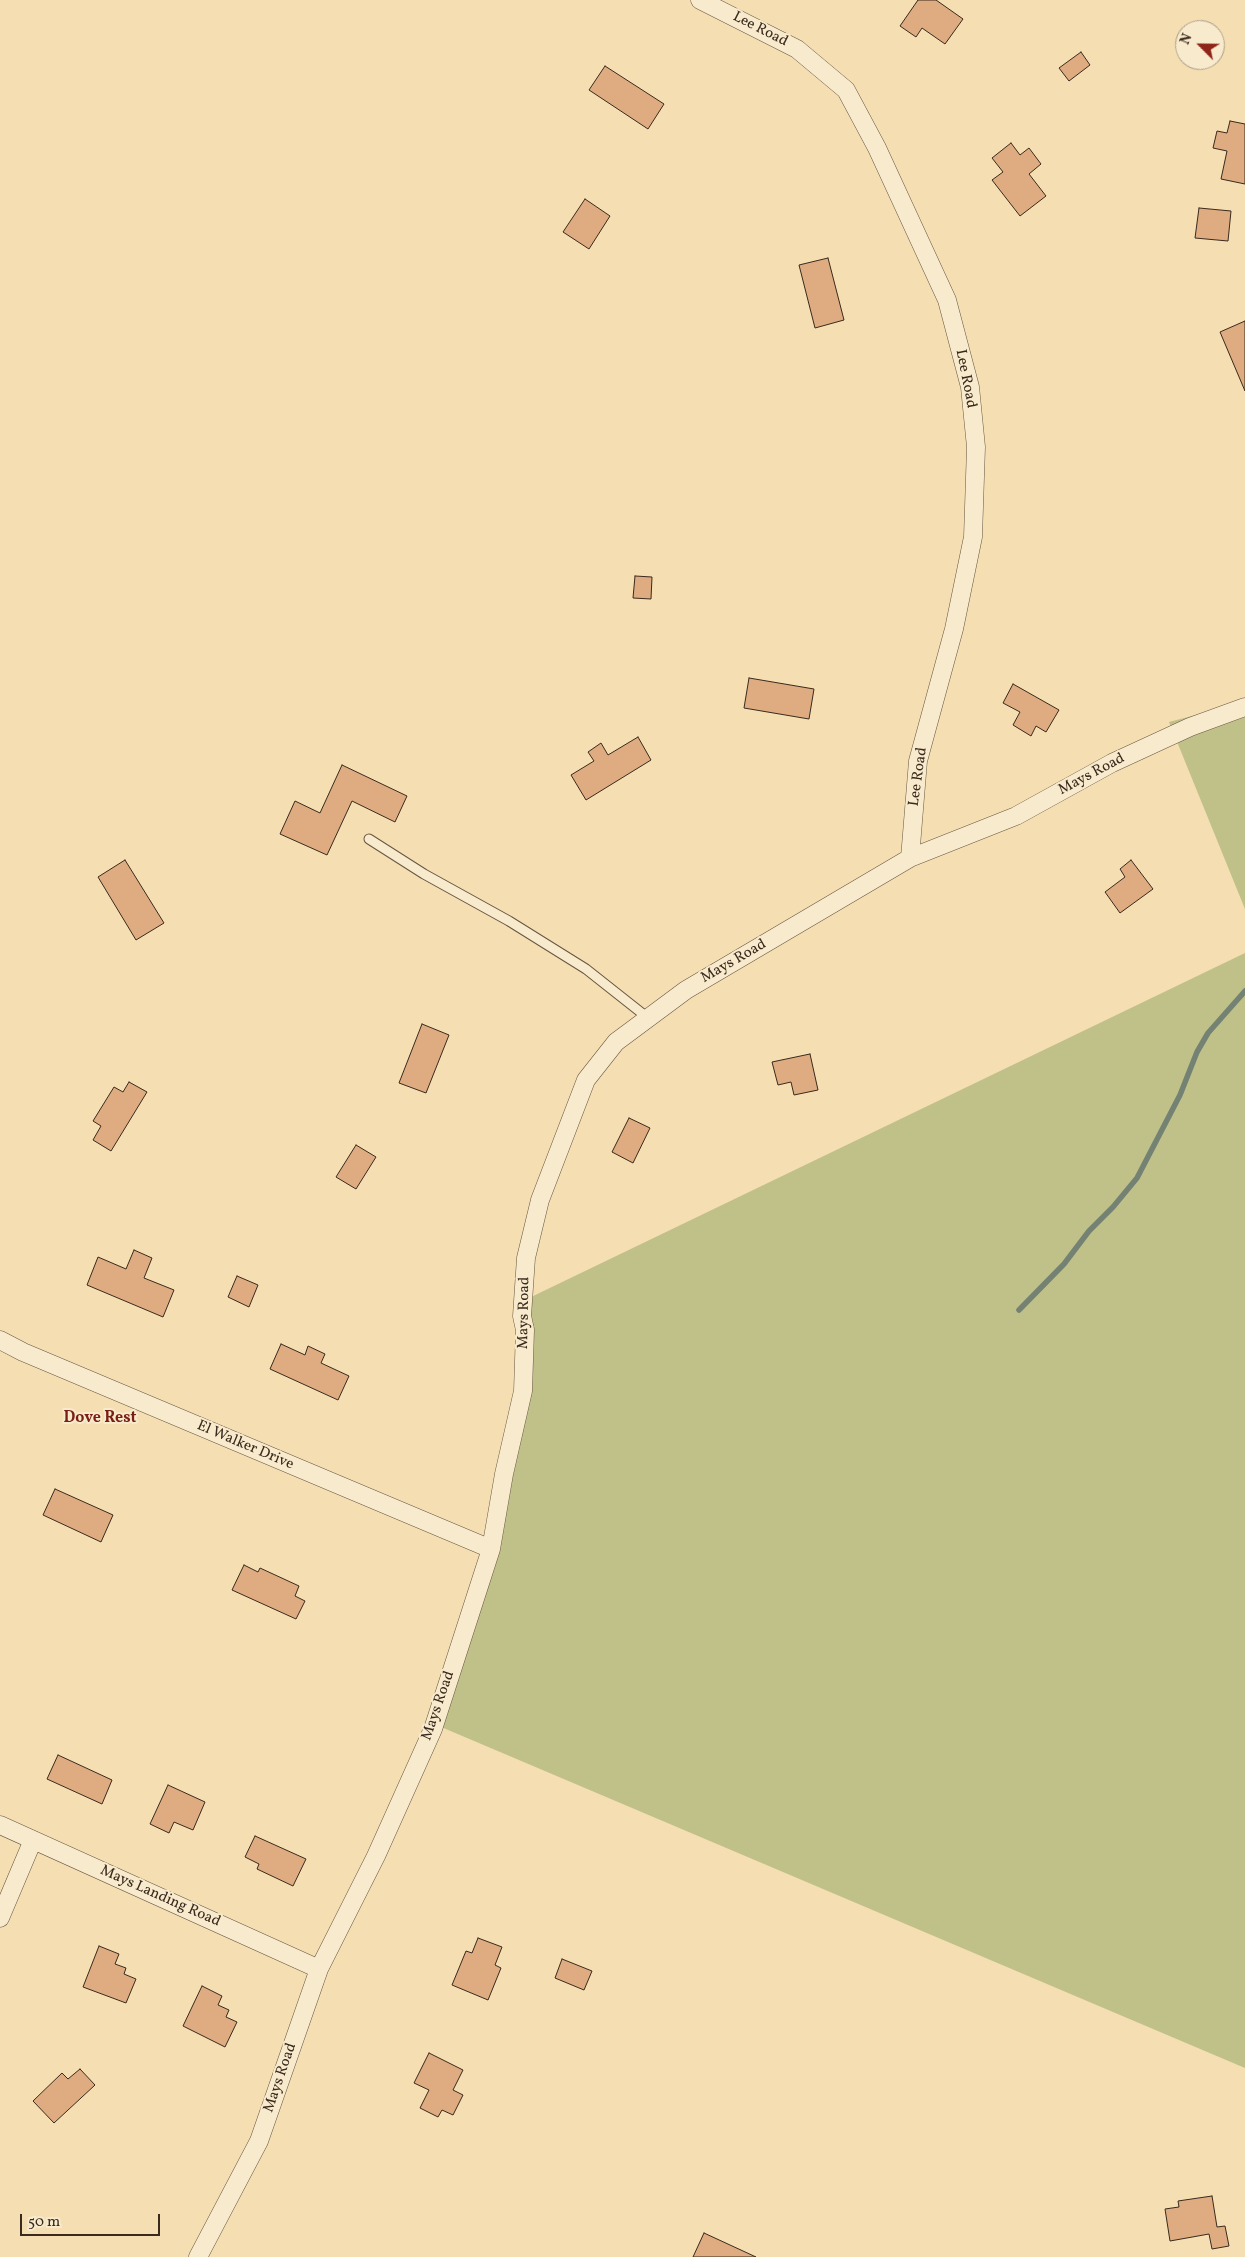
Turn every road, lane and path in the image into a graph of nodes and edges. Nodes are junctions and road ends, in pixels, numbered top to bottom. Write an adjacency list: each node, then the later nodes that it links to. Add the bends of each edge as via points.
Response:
1 (700, 0): 4 (street, Lee Road, via 797,49 846,90 877,148 947,300 970,387 976,447 973,537 954,629 918,761)
2 (1245, 707): 4 (street, Mays Road, via 1112,763 1016,816)
3 (369, 840): 5 (lane, via 586,969)
4 (910, 858): 5 (street, Mays Road, via 686,990)
5 (648, 1018): 7 (street, Mays Road, via 616,1042 586,1080 540,1200 526,1258 522,1316 523,1391 504,1474)
6 (0, 1340): 7 (street, El Walker Drive)
7 (492, 1549): 11 (street, Mays Road, via 433,1729 376,1856)
8 (0, 1826): 9 (street, Mays Landing Road)
9 (33, 1840): 10 (street); 11 (street, Mays Landing Road)
10 (0, 1918)
11 (319, 1969): 12 (street, Mays Road, via 259,2141)
12 (198, 2257)

